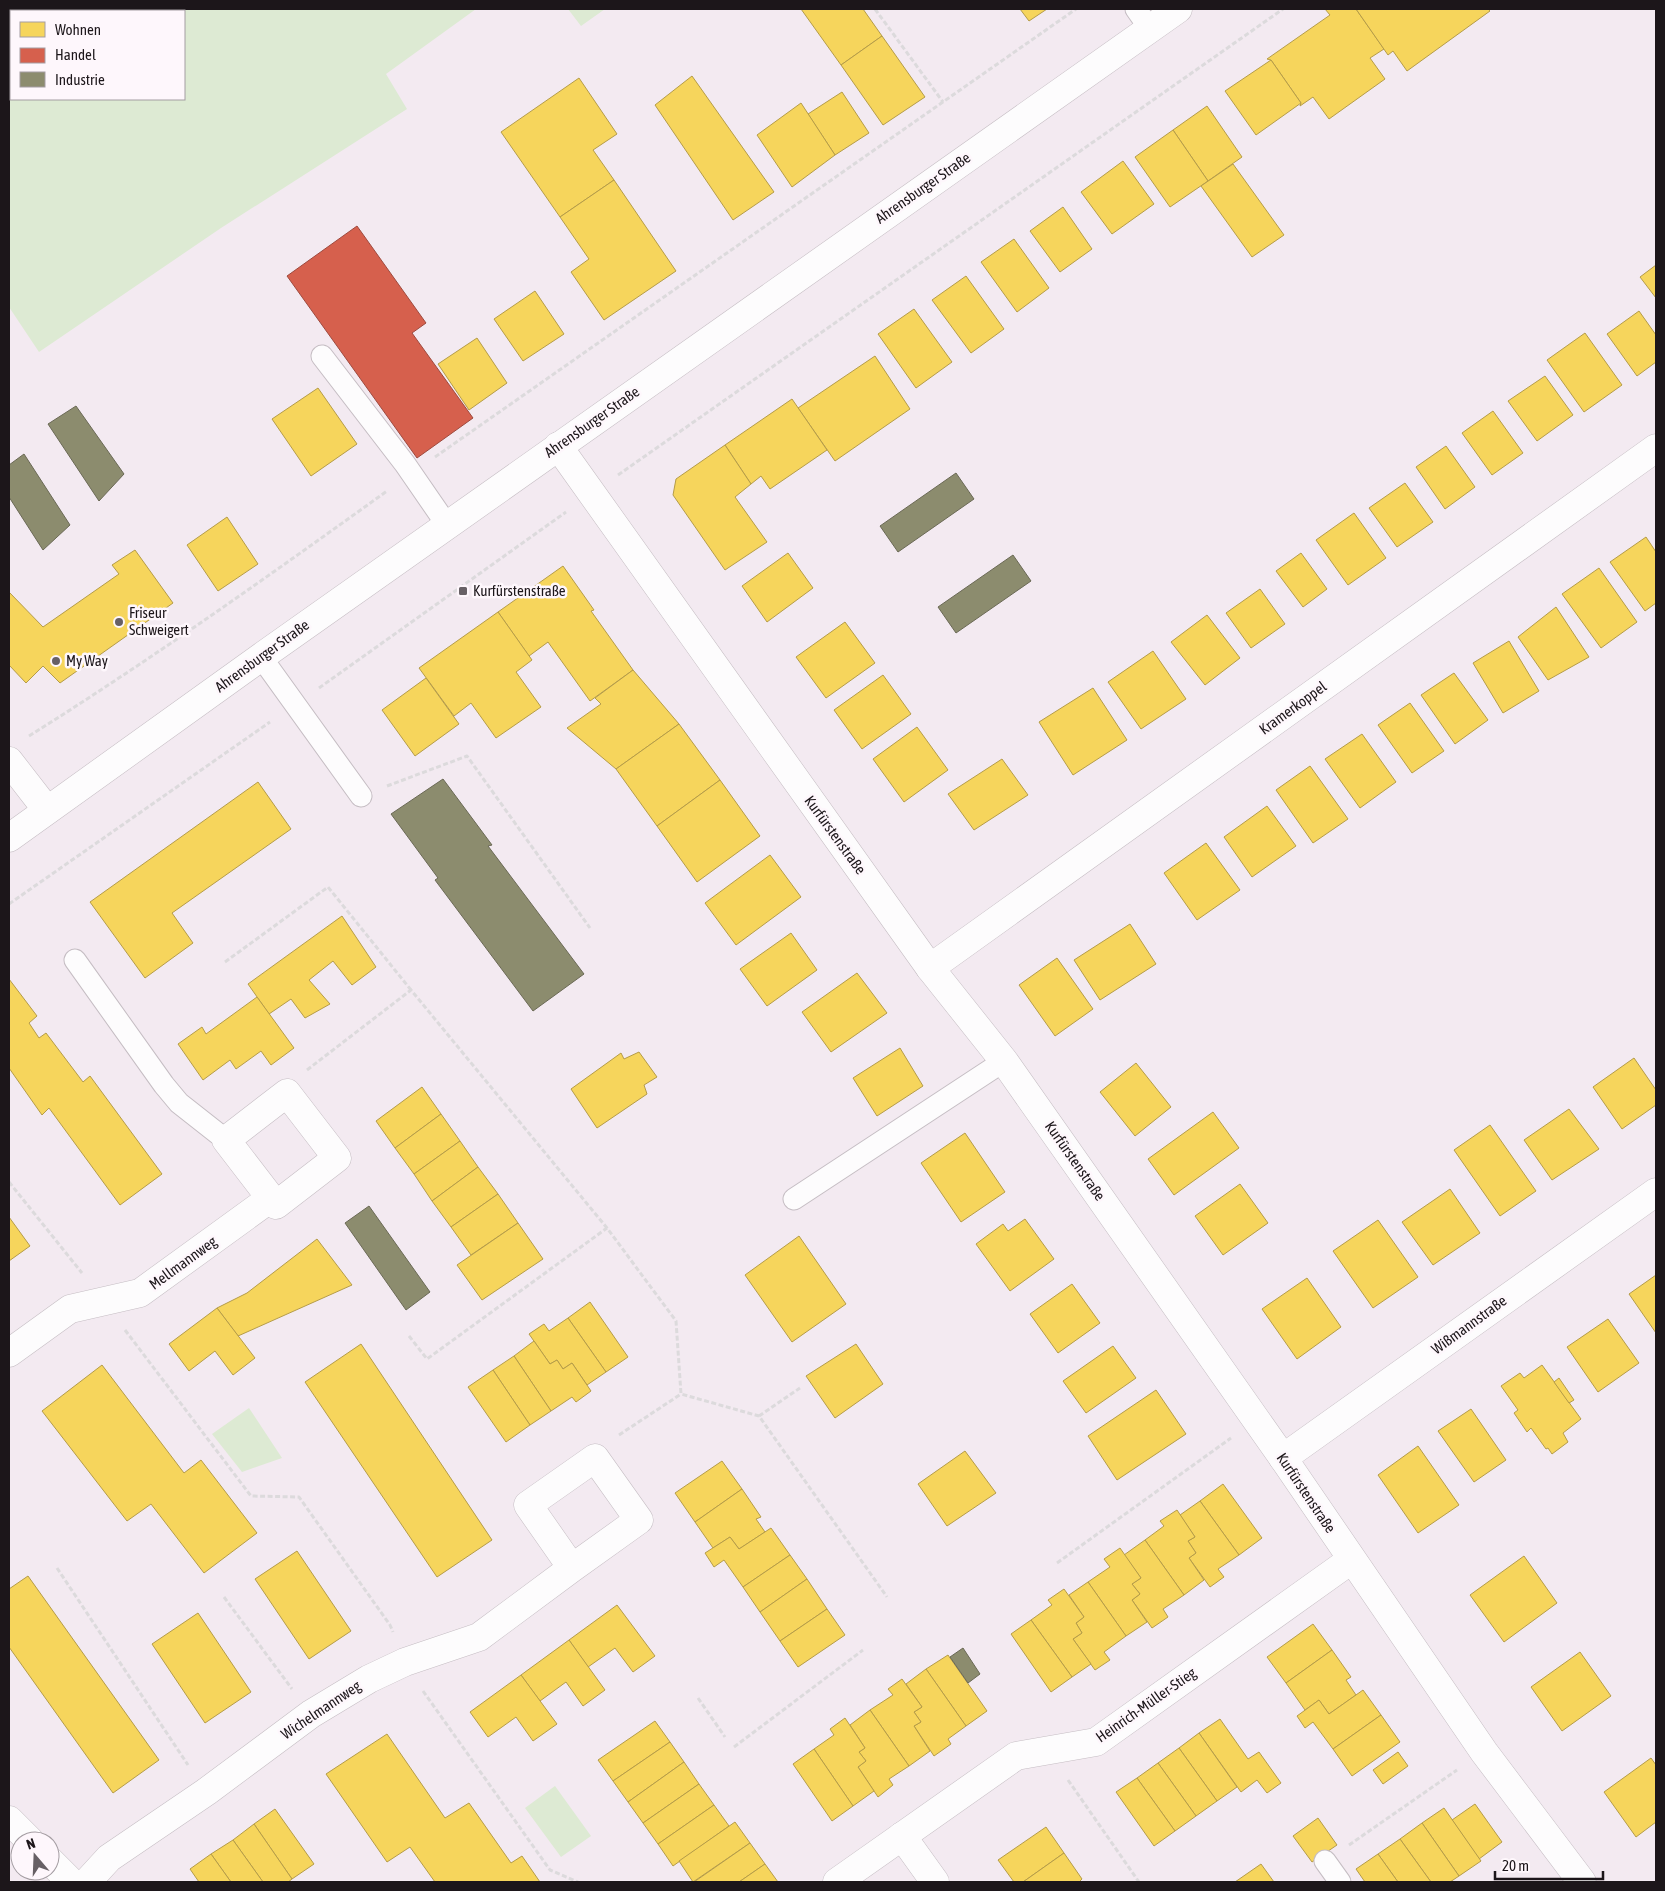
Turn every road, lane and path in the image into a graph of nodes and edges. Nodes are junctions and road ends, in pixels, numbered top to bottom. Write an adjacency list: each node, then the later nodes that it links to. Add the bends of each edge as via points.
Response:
1 (875, 9): 6 (path)
2 (1076, 9): 6 (path)
3 (1178, 9): 5 (street, Ahrensburger Straße)
4 (1283, 9): 11 (path)
5 (1143, 19): 8 (street, Ahrensburger Straße)
6 (943, 102): 10 (path)
7 (322, 356): 10 (lane)
8 (558, 446): 13 (street, Ahrensburger Straße); 24 (street, Kurfürstenstraße)
9 (1656, 448): 24 (street, Kramerkoppel)
10 (412, 474): 13 (lane); 16 (path)
11 (612, 480)
12 (570, 509): 15 (path)
13 (447, 525): 14 (street, Ahrensburger Straße)
14 (261, 657): 15 (lane); 18 (street, Ahrensburger Straße)
15 (295, 705): 17 (lane); 20 (path)
16 (16, 750): 18 (street)
17 (361, 796): 21 (path, via 467,756)
18 (47, 810): 19 (street, Ahrensburger Straße)
19 (9, 838)
20 (9, 904)
21 (590, 928)
22 (75, 960): 28 (lane, via 179,1103)
23 (225, 962): 25 (path, via 328,887)
24 (930, 968): 26 (street, Kurfürstenstraße)
25 (411, 990): 27 (path, via 308,1068); 33 (path)
26 (1004, 1061): 32 (lane); 40 (street, Kurfürstenstraße)
27 (288, 1093): 28 (street); 31 (street, Mellmannweg, via 337,1158 276,1205)
28 (226, 1140): 31 (street)
29 (9, 1182): 34 (path)
30 (1656, 1192): 42 (street, Wißmannstraße)
31 (271, 1198): 34 (street, Mellmannweg, via 140,1293)
32 (794, 1199)
33 (607, 1228): 35 (path, via 427,1359); 38 (path, via 676,1321)
34 (105, 1302): 36 (street, Mellmannweg, via 70,1309); 50 (path, via 251,1496 299,1496 390,1625)
35 (409, 1336)
36 (9, 1353)
37 (800, 1388): 39 (path)
38 (681, 1394): 39 (path); 41 (path, via 613,1439)
39 (759, 1416): 48 (path)
40 (1256, 1421): 42 (street, Kurfürstenstraße); 44 (path)
41 (596, 1458): 46 (street, Wichelmannweg, via 639,1520); 46 (street, via 528,1506)
42 (1283, 1458): 43 (street, Kurfürstenstraße)
43 (1351, 1560): 55 (street, Heinrich-Müller-Stieg, via 1096,1742); 56 (street, Kurfürstenstraße)
44 (1057, 1563)
45 (57, 1568): 57 (path)
46 (572, 1568): 50 (street, Wichelmannweg, via 479,1637)
47 (224, 1597): 52 (path)
48 (887, 1597)
49 (863, 1650): 54 (path)
50 (405, 1662): 52 (street, Wichelmannweg, via 369,1678); 65 (path, via 422,1691 550,1870)
51 (698, 1698): 53 (path)
52 (311, 1714): 57 (street, Wichelmannweg)
53 (725, 1736)
54 (734, 1747)
55 (1047, 1750): 60 (street, Heinrich-Müller-Stieg, via 1016,1756); 68 (path)
56 (1484, 1752): 61 (path); 70 (street, Kurfürstenstraße)
57 (206, 1792): 64 (street, Wichelmannweg, via 109,1858)
58 (9, 1820): 59 (street)
59 (20, 1831)
60 (902, 1836): 66 (street, Heinrich-Müller-Stieg); 67 (street)
61 (1326, 1861): 69 (lane)
62 (60, 1871): 63 (street)
63 (71, 1882)
64 (87, 1882)
65 (578, 1882)
66 (837, 1882)
67 (934, 1882)
68 (1139, 1882)
69 (1340, 1882)
70 (1582, 1882)

